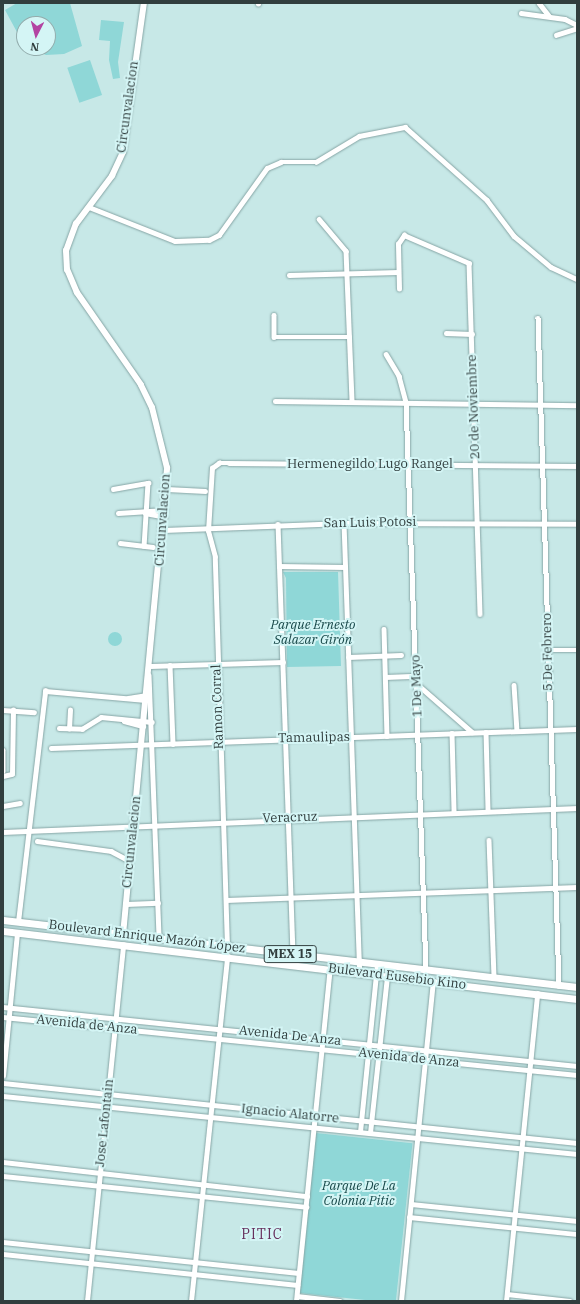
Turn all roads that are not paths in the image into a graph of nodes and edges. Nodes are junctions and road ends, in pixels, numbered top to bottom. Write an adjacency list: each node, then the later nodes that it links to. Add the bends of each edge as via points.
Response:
1 (144, 3): 8 (street, Circunvalacion, via 123,152 112,176)
2 (539, 3): 4 (street)
3 (521, 13): 4 (street)
4 (549, 16): 5 (street, via 569,20)
5 (577, 25)
6 (577, 28): 7 (street)
7 (556, 35)
8 (89, 207): 13 (street, via 175,240 209,240 219,235 266,168 281,162 316,162 359,136 404,127 486,200 514,236 551,267); 33 (street, Circunvalacion, via 70,236 67,270 77,293 149,402 165,450)
9 (319, 220): 11 (street, via 346,251)
10 (398, 272): 11 (street); 14 (street); 18 (street, 20 de Noviembre, via 400,239 404,235 469,263)
11 (347, 273): 12 (street); 19 (street)
12 (290, 274)
13 (577, 279)
14 (399, 289)
15 (274, 315): 19 (street, via 274,337)
16 (538, 318): 25 (street, 5 De Febrero)
17 (446, 333): 18 (street)
18 (472, 334): 24 (street, 20 de Noviembre)
19 (350, 337): 22 (street)
20 (386, 354): 23 (street, 1 De Mayo, via 399,376)
21 (275, 401): 22 (street)
22 (352, 402): 23 (street)
23 (406, 402): 24 (street); 27 (street, 1 De Mayo)
24 (474, 403): 25 (street); 28 (street, 20 de Noviembre)
25 (540, 404): 26 (street); 29 (street, 5 De Febrero)
26 (577, 405)
27 (408, 464): 28 (street, Hermenegildo Lugo Rangel); 31 (street, Hermenegildo Lugo Rangel, via 220,463); 41 (street, 1 De Mayo)
28 (476, 464): 29 (street, Hermenegildo Lugo Rangel); 42 (street, 20 de Noviembre)
29 (542, 464): 30 (street, Hermenegildo Lugo Rangel); 44 (street, 5 De Febrero)
30 (577, 466)
31 (212, 468): 46 (street, Ramon Corral)
32 (113, 489): 35 (street, via 144,482 149,485)
33 (167, 490): 34 (street); 38 (street, Circunvalacion)
34 (205, 491)
35 (148, 509): 36 (street); 38 (street); 39 (street)
36 (142, 512): 37 (street); 39 (street)
37 (118, 513)
38 (165, 513): 39 (street); 47 (street, Circunvalacion)
39 (147, 515): 49 (street)
40 (344, 522): 41 (street, San Luis Potosi); 43 (street, San Luis Potosi); 52 (street)
41 (412, 522): 42 (street, San Luis Potosi); 64 (street, 1 De Mayo)
42 (477, 523): 44 (street, San Luis Potosi); 53 (street, 20 de Noviembre)
43 (278, 524): 46 (street, San Luis Potosi); 51 (street)
44 (544, 524): 45 (street, San Luis Potosi); 55 (street, 5 De Febrero)
45 (577, 524)
46 (210, 525): 47 (street, San Luis Potosi); 61 (street, Ramon Corral, via 208,531 215,556)
47 (164, 530): 63 (street, Circunvalacion)
48 (120, 543): 49 (street)
49 (144, 546): 50 (street)
50 (153, 547)
51 (279, 566): 52 (street); 60 (street)
52 (345, 567): 59 (street)
53 (480, 614)
54 (384, 629): 57 (street)
55 (549, 650): 56 (street); 78 (street, 5 De Febrero)
56 (577, 650)
57 (384, 655): 58 (street); 59 (street); 65 (street)
58 (401, 655)
59 (348, 657): 85 (street)
60 (283, 662): 61 (street); 86 (street)
61 (217, 663): 62 (street); 87 (street, Ramon Corral)
62 (170, 665): 63 (street); 88 (street)
63 (150, 669): 68 (street, Circunvalacion); 73 (street)
64 (417, 676): 65 (street); 66 (street, 1 De Mayo)
65 (385, 677): 84 (street)
66 (417, 684): 80 (street); 83 (street, 1 De Mayo)
67 (514, 685): 79 (street)
68 (146, 697): 74 (street, Circunvalacion); 107 (street, via 128,698 45,691)
69 (3, 710): 70 (street)
70 (13, 710): 72 (street); 94 (street, via 12,774)
71 (70, 710): 76 (street)
72 (34, 712)
73 (152, 722): 74 (street); 89 (street)
74 (144, 724): 76 (street, via 101,717 82,729); 90 (street, Circunvalacion)
75 (59, 728): 76 (street)
76 (69, 729)
77 (577, 729): 78 (street, Tamaulipas)
78 (550, 730): 79 (street, Tamaulipas); 98 (street, 5 De Febrero)
79 (517, 731): 81 (street, Tamaulipas)
80 (472, 732): 81 (street, Tamaulipas); 82 (street, Tamaulipas)
81 (486, 732): 99 (street)
82 (452, 733): 83 (street, Tamaulipas); 100 (street)
83 (418, 735): 84 (street, Tamaulipas); 101 (street, 1 De Mayo)
84 (387, 736): 85 (street, Tamaulipas)
85 (350, 737): 86 (street, Tamaulipas); 102 (street)
86 (286, 738): 87 (street, Tamaulipas); 103 (street)
87 (219, 742): 88 (street, Tamaulipas); 104 (street, Ramon Corral)
88 (173, 744): 89 (street, Tamaulipas)
89 (153, 745): 90 (street, Tamaulipas); 105 (street)
90 (141, 746): 91 (street, Tamaulipas); 106 (street, Circunvalacion)
91 (51, 748)
92 (3, 750): 93 (street)
93 (3, 770)
94 (3, 776)
95 (20, 803): 96 (street)
96 (3, 806)
97 (577, 808): 98 (street, Veracruz)
98 (553, 809): 99 (street, Veracruz); 113 (street, 5 De Febrero)
99 (488, 810): 100 (street, Veracruz)
100 (454, 811): 101 (street, Veracruz)
101 (421, 812): 102 (street, Veracruz); 115 (street, 1 De Mayo)
102 (355, 816): 103 (street, Veracruz); 116 (street)
103 (288, 818): 104 (street, Veracruz); 117 (street)
104 (223, 822): 105 (street, Veracruz); 118 (street, Ramon Corral)
105 (156, 824): 106 (street, Veracruz); 119 (street)
106 (134, 825): 107 (street, Veracruz); 111 (street, Circunvalacion)
107 (29, 830): 108 (street, Veracruz); 122 (street)
108 (3, 832)
109 (489, 840): 114 (street)
110 (37, 841): 111 (street, via 111,851)
111 (130, 861): 120 (street, Circunvalacion)
112 (577, 887): 113 (street)
113 (557, 888): 114 (street); 141 (street, 5 De Febrero)
114 (490, 890): 115 (street); 139 (street)
115 (423, 893): 116 (street); 135 (street, 1 De Mayo)
116 (357, 895): 117 (street); 131 (street)
117 (291, 899): 118 (street); 129 (street)
118 (226, 900): 128 (street, Ramon Corral)
119 (158, 903): 120 (street); 126 (street)
120 (126, 904): 125 (street, Circunvalacion)
121 (3, 920): 122 (main road, Boulevard Enrique Mazón López / MEX 15)
122 (18, 922): 125 (main road, Boulevard Enrique Mazón López / MEX 15)
123 (3, 931): 124 (main road, Bulevard Eusebio Kino / MEX 15)
124 (17, 933): 127 (main road, Bulevard Eusebio Kino / MEX 15); 146 (street)
125 (123, 935): 126 (main road, Boulevard Enrique Mazón López / MEX 15)
126 (159, 939): 128 (main road, Boulevard Enrique Mazón López / MEX 15)
127 (123, 945): 130 (main road, Bulevard Eusebio Kino / MEX 15); 149 (street, Jose Lafontain)
128 (228, 947): 129 (main road, Boulevard Enrique Mazón López / MEX 15)
129 (293, 954): 131 (main road, Boulevard Enrique Mazón López / MEX 15)
130 (227, 956): 134 (main road, Bulevard Eusebio Kino / MEX 15); 152 (street)
131 (360, 962): 132 (main road, Boulevard Enrique Mazón López / MEX 15); 136 (street)
132 (377, 964): 133 (main road, Boulevard Enrique Mazón López / MEX 15); 137 (street)
133 (388, 966): 135 (main road, Boulevard Enrique Mazón López / MEX 15); 138 (street)
134 (330, 969): 136 (main road, Bulevard Eusebio Kino / MEX 15); 154 (street)
135 (426, 970): 139 (main road, Boulevard Enrique Mazón López / MEX 15)
136 (360, 973): 137 (main road, Bulevard Eusebio Kino / MEX 15)
137 (375, 976): 138 (main road, Bulevard Eusebio Kino / MEX 15); 155 (street)
138 (387, 977): 140 (main road, Bulevard Eusebio Kino / MEX 15); 156 (street)
139 (494, 978): 141 (main road, Boulevard Enrique Mazón López / MEX 15)
140 (432, 982): 143 (main road, Bulevard Eusebio Kino / MEX 15); 157 (street)
141 (559, 986): 142 (main road, Boulevard Enrique Mazón López / MEX 15)
142 (577, 988)
143 (537, 994): 144 (main road, Bulevard Eusebio Kino / MEX 15); 162 (street)
144 (577, 999)
145 (3, 1007): 146 (street, Avenida De Anza)
146 (9, 1008): 147 (street, Avenida De Anza); 148 (street)
147 (41, 1011): 149 (street, Avenida De Anza); 150 (street)
148 (6, 1017): 150 (street, Avenida de Anza); 166 (street)
149 (116, 1018): 151 (street, Jose Lafontain); 152 (street, Avenida De Anza)
150 (40, 1020): 151 (street, Avenida de Anza)
151 (115, 1028): 153 (street, Avenida de Anza); 168 (street, Jose Lafontain)
152 (220, 1029): 153 (street); 154 (street, Avenida De Anza)
153 (219, 1039): 158 (street, Avenida de Anza); 171 (street)
154 (322, 1039): 155 (street, Avenida De Anza); 158 (street)
155 (369, 1044): 156 (street, Avenida De Anza); 159 (street)
156 (380, 1046): 157 (street, Avenida De Anza); 160 (street)
157 (426, 1049): 161 (street); 162 (street, Avenida De Anza)
158 (321, 1050): 159 (street, Avenida de Anza); 173 (street)
159 (368, 1054): 160 (street, Avenida de Anza); 174 (street)
160 (379, 1055): 161 (street, Avenida de Anza); 175 (street)
161 (424, 1060): 164 (street, Avenida de Anza); 177 (street)
162 (532, 1061): 163 (street, Avenida De Anza); 164 (street)
163 (577, 1066)
164 (530, 1070): 165 (street, Avenida de Anza); 180 (street)
165 (577, 1075)
166 (3, 1076)
167 (3, 1083): 168 (street, Ignacio Alatorre)
168 (108, 1094): 170 (street, Jose Lafontain); 171 (street, Ignacio Alatorre)
169 (3, 1096): 170 (street, Ignacio Alatorre)
170 (106, 1106): 172 (street, Ignacio Alatorre); 186 (street, Jose Lafontain)
171 (212, 1106): 172 (street); 173 (street, Ignacio Alatorre)
172 (211, 1116): 176 (street, Ignacio Alatorre); 188 (street)
173 (315, 1116): 174 (street, Ignacio Alatorre); 176 (street)
174 (361, 1121): 175 (street, Ignacio Alatorre); 178 (street)
175 (371, 1122): 177 (street, Ignacio Alatorre); 179 (street)
176 (314, 1126): 178 (street, Ignacio Alatorre); 191 (street)
177 (419, 1127): 180 (street, Ignacio Alatorre); 181 (street)
178 (360, 1132): 179 (street, Ignacio Alatorre)
179 (370, 1133): 181 (street, Ignacio Alatorre)
180 (522, 1137): 182 (street, Ignacio Alatorre); 183 (street)
181 (418, 1138): 183 (street, Ignacio Alatorre); 192 (street)
182 (577, 1143)
183 (521, 1149): 184 (street, Ignacio Alatorre); 194 (street)
184 (577, 1154)
185 (3, 1162): 186 (street)
186 (100, 1172): 188 (street); 189 (street, Jose Lafontain)
187 (3, 1176): 189 (street)
188 (204, 1184): 190 (street); 191 (street)
189 (99, 1186): 190 (street); 200 (street, Jose Lafontain)
190 (203, 1196): 193 (street); 202 (street)
191 (307, 1196): 193 (street)
192 (411, 1204): 194 (street); 195 (street)
193 (306, 1207): 204 (street)
194 (515, 1214): 196 (street); 197 (street)
195 (409, 1216): 197 (street); 212 (street)
196 (577, 1220)
197 (514, 1228): 198 (street); 207 (street)
198 (577, 1234)
199 (3, 1242): 200 (street)
200 (92, 1251): 202 (street); 203 (street, Jose Lafontain)
201 (3, 1254): 203 (street)
202 (196, 1262): 204 (street); 205 (street)
203 (91, 1264): 205 (street); 209 (street, Jose Lafontain)
204 (298, 1273): 206 (street)
205 (194, 1274): 206 (street); 210 (street)
206 (297, 1285): 208 (street)
207 (507, 1294): 213 (street); 214 (street)
208 (296, 1299): 211 (street)
209 (87, 1301)
210 (191, 1301)
211 (340, 1301)
212 (401, 1301)
213 (506, 1301)
214 (570, 1301)

